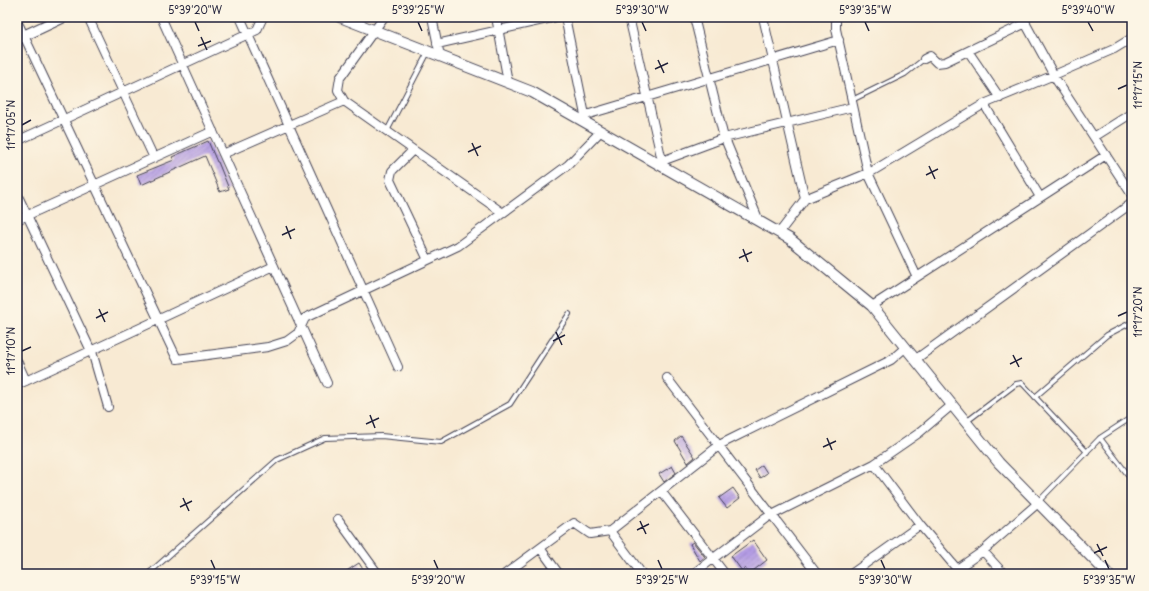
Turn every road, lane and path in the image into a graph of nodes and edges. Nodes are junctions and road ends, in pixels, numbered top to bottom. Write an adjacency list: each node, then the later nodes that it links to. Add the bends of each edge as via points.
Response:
1 (64, 17): 21 (street)
2 (88, 17): 34 (street)
3 (161, 17): 30 (street)
4 (240, 17): 20 (street)
5 (263, 17): 20 (street, via 256,30)
6 (340, 17): 19 (street)
7 (384, 17): 19 (street)
8 (432, 17): 24 (street)
9 (496, 17): 18 (street)
10 (556, 17): 18 (street)
11 (565, 17): 42 (street)
12 (629, 17): 35 (street)
13 (694, 17): 32 (street)
14 (763, 17): 28 (street)
15 (837, 17): 23 (street, via 836,29)
16 (1024, 20): 26 (street); 31 (street)
17 (17, 21): 21 (street)
18 (498, 30): 24 (street); 33 (street)
19 (375, 31): 25 (street); 37 (street, via 340,78 338,90)
20 (248, 34): 30 (street); 44 (street)
21 (20, 38): 41 (street)
22 (1132, 38): 31 (street, via 1114,49)
23 (839, 40): 28 (street); 38 (street)
24 (437, 44): 27 (street)
25 (428, 51): 27 (street); 46 (lane)
26 (968, 51): 29 (street, via 945,62 936,63 930,56); 36 (street)
27 (440, 56): 33 (street)
28 (773, 60): 32 (street); 43 (street)
29 (924, 60): 38 (lane, via 905,74)
30 (182, 64): 34 (street); 45 (street)
31 (1054, 75): 36 (street); 48 (street)
32 (709, 79): 35 (street); 49 (street)
33 (508, 82): 42 (street)
34 (123, 92): 41 (street); 54 (street)
35 (648, 97): 42 (street); 55 (street)
36 (1000, 98): 39 (street)
37 (344, 101): 44 (street); 46 (street)
38 (852, 103): 43 (street); 56 (street)
39 (984, 104): 56 (street); 61 (street)
40 (1132, 113): 48 (street)
41 (64, 119): 50 (street); 57 (street)
42 (586, 119): 47 (street)
43 (787, 123): 49 (street); 62 (street)
44 (289, 125): 52 (street); 72 (street)
45 (213, 131): 52 (street); 54 (street)
46 (387, 131): 51 (street)
47 (601, 131): 55 (street); 64 (street, via 568,165)
48 (1094, 137): 53 (street)
49 (724, 138): 55 (street); 67 (street)
50 (17, 141)
51 (413, 150): 64 (street); 69 (street, via 392,171 390,180)
52 (223, 154): 70 (street)
53 (1106, 155): 58 (street); 61 (street)
54 (154, 158): 57 (street)
55 (663, 163): 67 (street)
56 (868, 174): 62 (street); 71 (street)
57 (94, 185): 65 (street); 75 (street)
58 (1129, 185): 60 (street)
59 (17, 194): 65 (street)
60 (1132, 195)
61 (1040, 197): 71 (street)
62 (805, 199): 68 (street)
63 (1132, 202): 80 (street)
64 (502, 213): 69 (street, via 458,246)
65 (27, 216): 66 (street); 79 (street)
66 (17, 220)
67 (758, 221): 68 (street)
68 (779, 233): 73 (street, via 790,239)
69 (428, 260): 72 (street)
70 (274, 266): 75 (street); 77 (street)
71 (917, 277): 73 (street)
72 (363, 291): 77 (street, via 304,318); 82 (street)
73 (872, 306): 78 (street)
74 (569, 314): 108 (lane, via 510,404 441,442 382,436 325,438 277,460)
75 (158, 320): 77 (street, via 177,359 268,347 287,341 298,333); 79 (street)
76 (1132, 322): 87 (lane, via 1107,335)
77 (301, 326): 85 (street)
78 (906, 347): 80 (street); 93 (street, via 891,360)
79 (91, 351): 84 (street); 89 (street)
80 (916, 359): 88 (street)
81 (17, 361): 84 (street)
82 (398, 367)
83 (667, 378): 93 (street)
84 (26, 381): 86 (street)
85 (328, 383)
86 (17, 385)
87 (1035, 398): 91 (lane, via 1022,383 1016,384); 94 (lane)
88 (952, 405): 91 (street); 95 (street, via 919,433)
89 (108, 407)
90 (1132, 417): 92 (lane)
91 (966, 422): 98 (street, via 999,463)
92 (1100, 438): 94 (lane); 96 (lane)
93 (719, 445): 97 (street); 99 (street)
94 (1087, 452): 98 (lane)
95 (874, 464): 99 (street); 101 (street)
96 (1132, 480)
97 (661, 491): 102 (street); 105 (street)
98 (1038, 503): 104 (street); 107 (street)
99 (772, 515): 105 (street); 115 (street)
100 (338, 519): 109 (street)
101 (920, 524): 106 (street); 116 (street)
102 (610, 531): 103 (street, via 590,534 574,523); 112 (street)
103 (540, 548): 110 (street); 111 (street)
104 (983, 551): 106 (street); 117 (street)
105 (713, 559): 113 (street); 114 (street)
106 (954, 571)
107 (1105, 573)
108 (148, 574)
109 (378, 574)
110 (505, 574)
111 (558, 574)
112 (642, 574)
113 (693, 574)
114 (724, 574)
115 (818, 574)
116 (851, 574)
117 (1004, 574)

